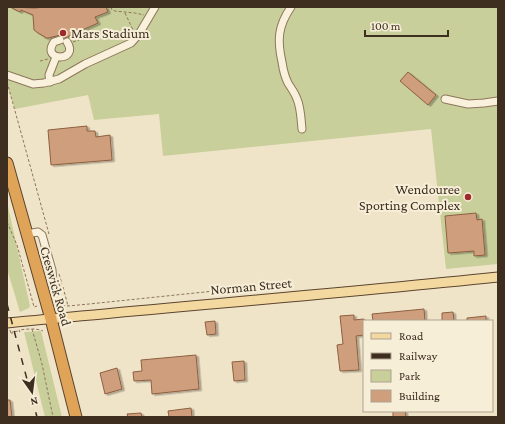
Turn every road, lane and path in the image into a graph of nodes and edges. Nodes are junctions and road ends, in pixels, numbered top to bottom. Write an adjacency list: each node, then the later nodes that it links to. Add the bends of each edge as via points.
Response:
1 (111, 7): 4 (path, via 113,11)
2 (155, 7): 13 (lane, via 131,43)
3 (291, 7): 16 (lane, via 281,24 279,49 288,82 297,99)
4 (125, 12): 5 (path); 6 (path)
5 (144, 15)
6 (133, 31)
7 (79, 40): 8 (path)
8 (67, 41): 9 (lane, via 56,41 53,44 51,48); 9 (lane, via 68,54 63,57)
9 (54, 55): 10 (path); 13 (lane, via 49,75)
10 (40, 61)
11 (7, 75): 13 (lane, via 33,84)
12 (7, 81): 20 (path)
13 (50, 82)
14 (445, 99): 15 (lane, via 468,104)
15 (498, 101)
16 (302, 130)
17 (7, 163): 19 (highway, Creswick Road)
18 (7, 222): 25 (path, via 17,246 34,307)
19 (26, 234): 23 (lane, via 38,232 42,235); 28 (highway, Creswick Road)
20 (49, 236)
21 (59, 271): 27 (path)
22 (498, 277): 28 (main road, Norman Street)
23 (56, 287)
24 (253, 287): 27 (path)
25 (37, 306)
26 (57, 306): 27 (path)
27 (68, 306)
28 (51, 318): 29 (main road, Norman Street); 34 (highway, Creswick Road)
29 (7, 323)
30 (32, 329): 31 (path, via 12,334 10,330); 32 (path); 33 (path)
31 (7, 331)
32 (43, 331)
33 (52, 417)
34 (76, 417)

